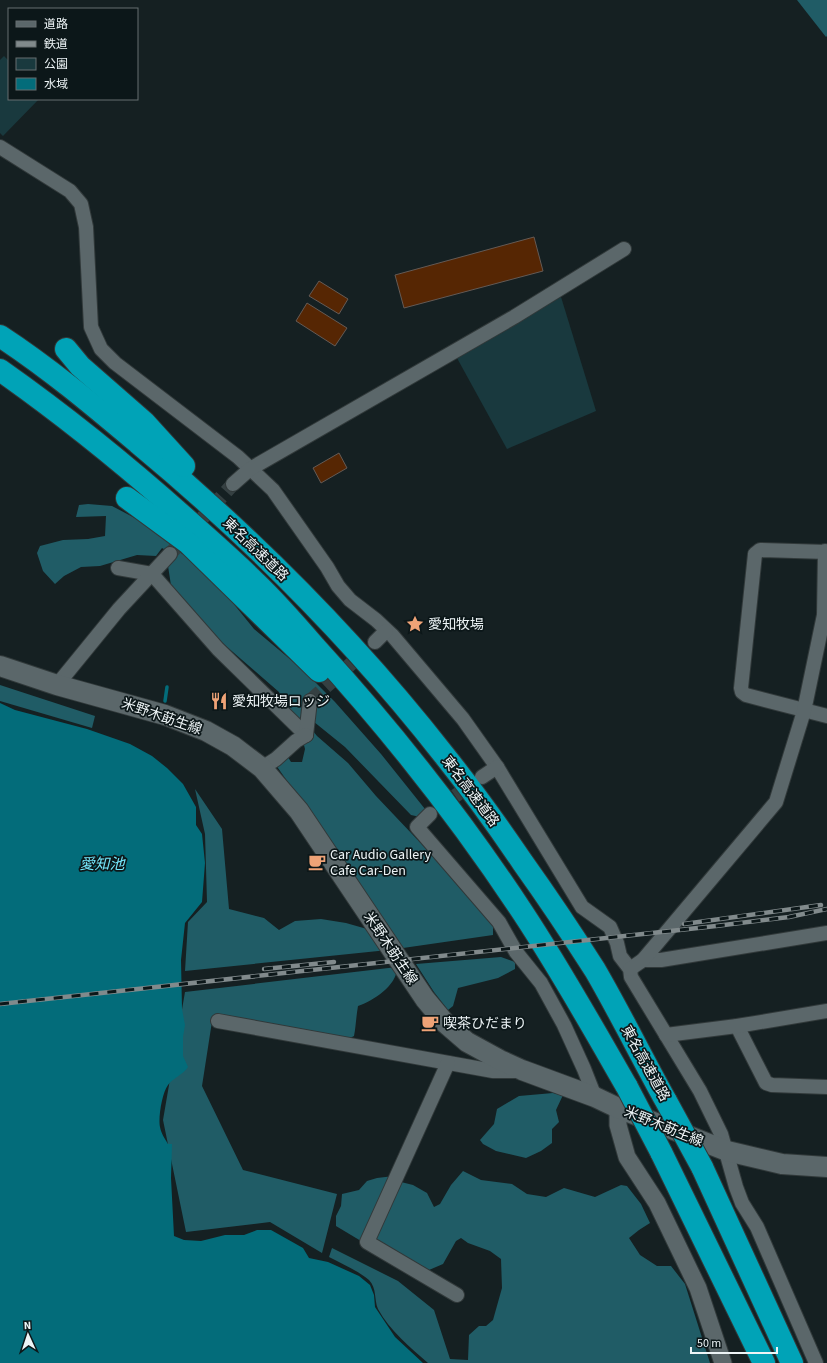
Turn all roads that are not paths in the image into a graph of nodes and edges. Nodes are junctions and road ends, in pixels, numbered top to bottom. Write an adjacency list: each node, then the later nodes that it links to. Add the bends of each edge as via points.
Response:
1 (0, 147): 6 (street, via 70,191 81,204 86,227 91,328 101,349 115,363 238,457)
2 (624, 249): 6 (street, via 514,317)
3 (0, 336): 13 (highway, 東名高速道路, via 94,406 162,462 225,518)
4 (66, 349): 13 (highway, via 80,366 144,422)
5 (0, 370): 24 (highway, 東名高速道路, via 117,458 256,582 348,684)
6 (250, 469): 7 (street); 14 (street, via 273,490 338,586 350,600)
7 (233, 484)
8 (127, 498): 24 (highway, via 188,543)
9 (826, 552): 19 (street, via 824,615); 19 (street, via 760,550 754,557 742,692)
10 (170, 554): 12 (street)
11 (118, 568): 12 (street)
12 (152, 574): 17 (street, via 119,609); 21 (street, via 218,649)
13 (297, 588): 44 (highway, 東名高速道路, bridge, via 368,664 444,755 497,825 595,971 702,1167)
14 (386, 630): 15 (street); 22 (street, via 463,719)
15 (375, 642)
16 (0, 666): 17 (main road, 米野木莇生線)
17 (57, 685): 23 (main road, 米野木莇生線, via 165,715 206,731 233,746)
18 (310, 701): 21 (street)
19 (804, 711): 20 (street); 28 (street, via 776,802)
20 (827, 716)
21 (306, 735): 23 (street)
22 (497, 766): 25 (street); 29 (street, via 582,907 610,927 620,956)
23 (262, 768): 35 (main road, 米野木莇生線, via 299,811 425,999 445,1023 467,1042)
24 (420, 770): 43 (highway, 東名高速道路, bridge, via 524,914 627,1087)
25 (482, 777)
26 (430, 814): 37 (street, via 417,827 499,922 516,952 541,983 564,1025)
27 (827, 933): 28 (street, via 661,960)
28 (643, 960): 29 (street)
29 (630, 969): 33 (street, via 631,977)
30 (827, 1011): 32 (street)
31 (218, 1021): 34 (street)
32 (737, 1026): 33 (street); 36 (street, via 766,1082 772,1085)
33 (666, 1035): 39 (street, via 700,1091)
34 (448, 1063): 35 (street, via 493,1071); 41 (street, via 367,1242)
35 (522, 1070): 37 (main road, 米野木莇生線)
36 (827, 1087)
37 (595, 1097): 38 (main road, 米野木莇生線)
38 (618, 1108): 39 (main road, 米野木莇生線); 42 (street, via 618,1125 627,1157 657,1203 698,1288)
39 (727, 1151): 40 (main road, 米野木莇生線, via 782,1164); 45 (street, via 740,1198 757,1227)
40 (827, 1167)
41 (457, 1294)
42 (722, 1363)
43 (764, 1363)
44 (792, 1363)
45 (816, 1363)

